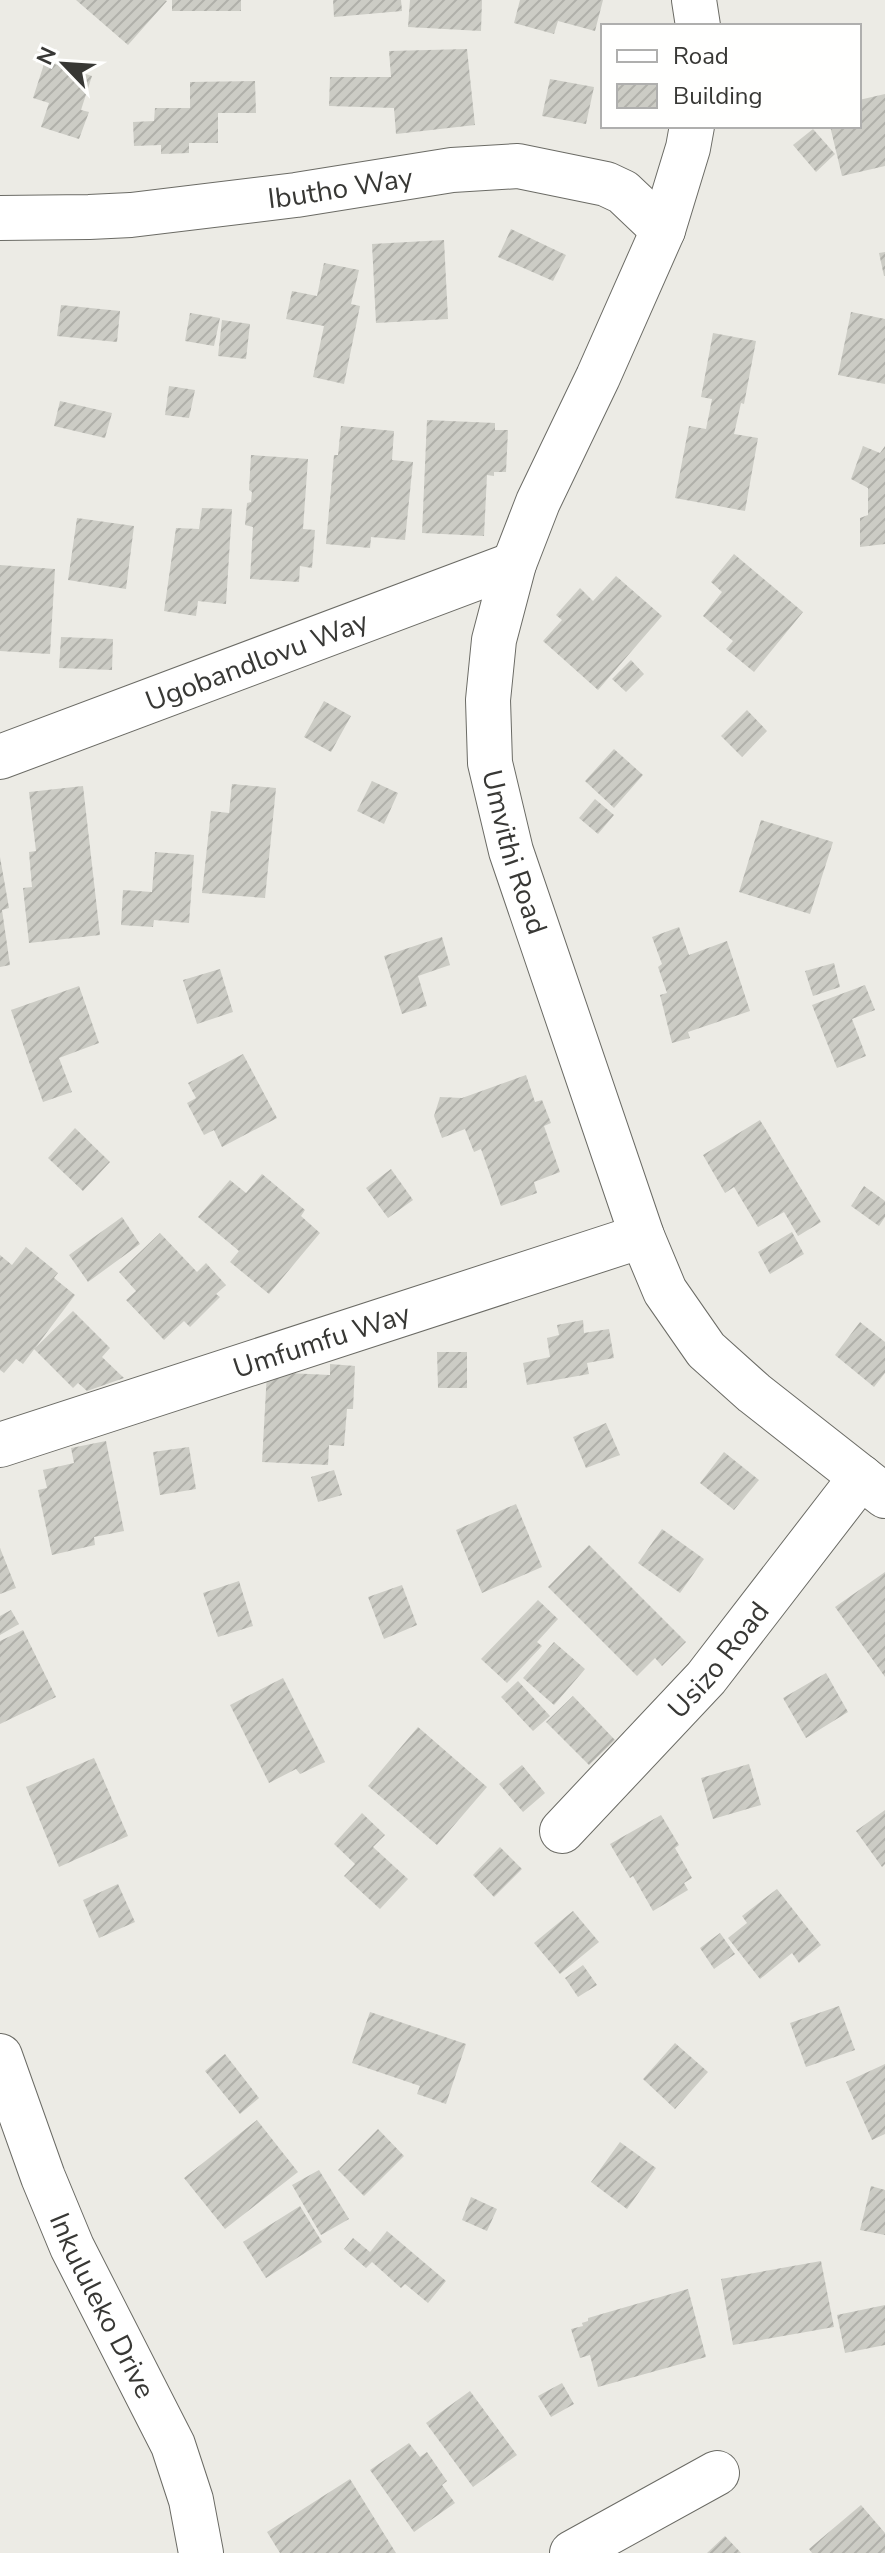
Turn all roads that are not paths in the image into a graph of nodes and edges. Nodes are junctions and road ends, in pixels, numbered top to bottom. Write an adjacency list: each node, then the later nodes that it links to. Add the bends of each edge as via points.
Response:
1 (694, 0): 2 (street)
2 (698, 24)
3 (692, 128): 5 (street, Umvithi Road)
4 (0, 218): 5 (street, Ibutho Way, via 131,215 452,170 518,166 606,184 623,192)
5 (663, 230): 6 (street, Umvithi Road)
6 (514, 564): 7 (street, Ugobandlovu Way); 8 (street, Umvithi Road, via 494,640 488,700 490,763 511,851)
7 (0, 757)
8 (642, 1236): 9 (street, Umfumfu Way); 10 (street, Umvithi Road, via 665,1291 706,1350)
9 (0, 1445)
10 (873, 1486): 11 (street, Usizo Road, via 706,1678)
11 (562, 1831)
12 (0, 2056): 14 (street, Inkululeko Drive, via 72,2247 173,2445)
13 (717, 2473): 15 (street)
14 (201, 2553)
15 (572, 2553)

